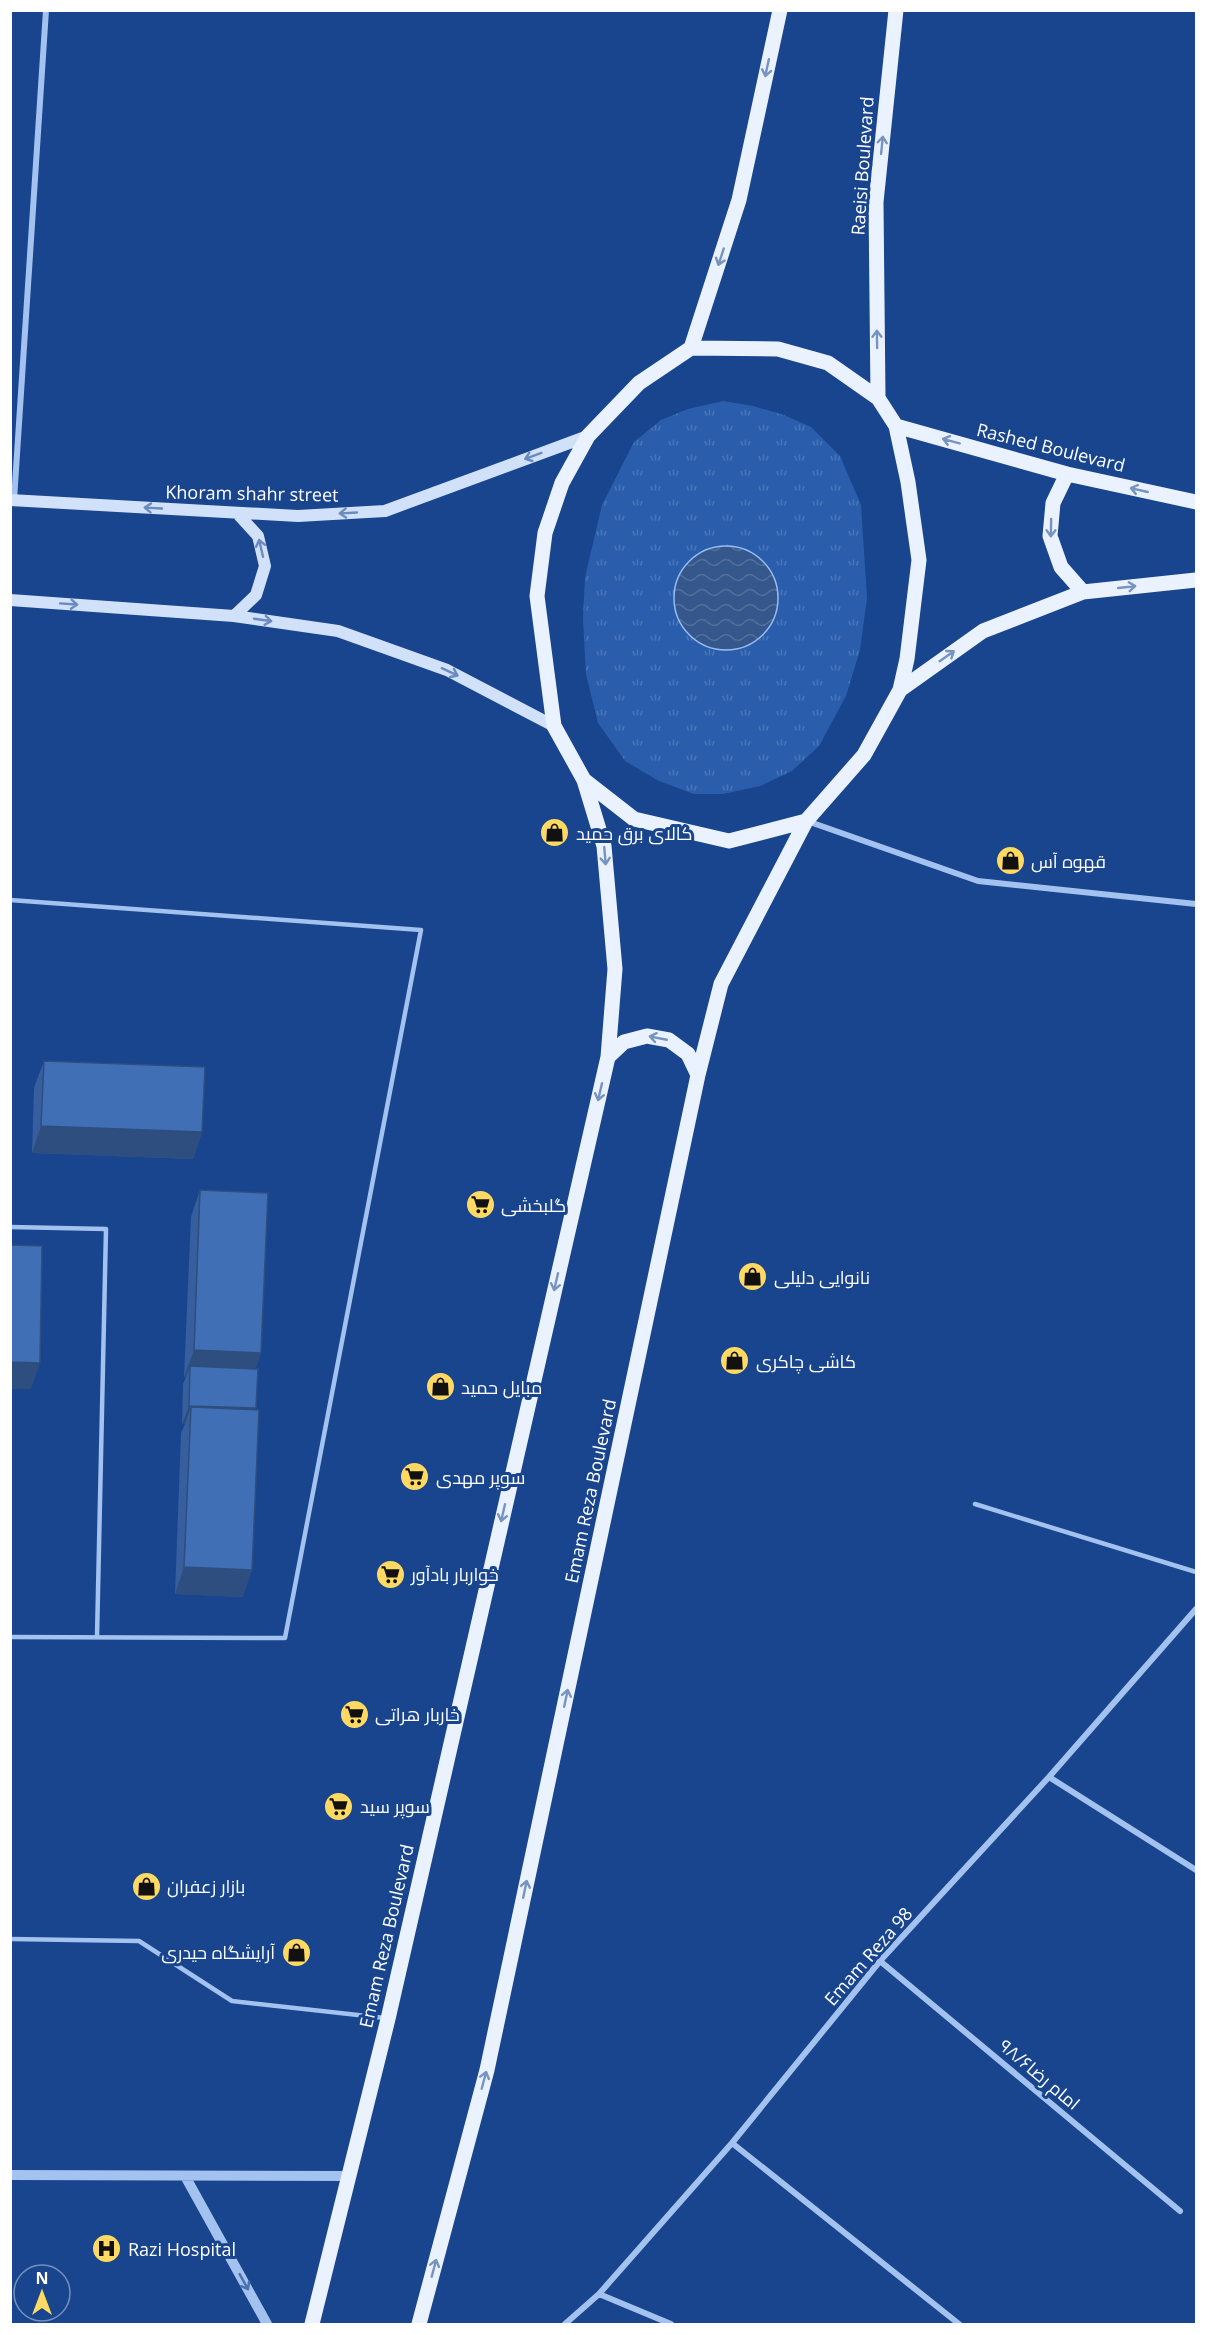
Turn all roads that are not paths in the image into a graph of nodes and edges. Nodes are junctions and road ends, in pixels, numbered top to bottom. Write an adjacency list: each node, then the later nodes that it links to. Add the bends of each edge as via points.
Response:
1 (46, 10): 9 (street)
2 (780, 10): 4 (main road, one-way to 4, via 739,200)
3 (896, 10): 5 (main road, Raeisi Boulevard, one-way to 3, via 876,202)
4 (691, 348): 5 (main road, via 778,349 828,363); 7 (main road, via 639,383)
5 (878, 398): 6 (main road)
6 (896, 426): 8 (main road, Rashed Boulevard, one-way to 6); 16 (main road, via 919,560)
7 (588, 436): 11 (main road, Khoram shahr street, one-way to 11, via 385,511 298,516); 17 (main road, via 562,483 544,533 537,596)
8 (1067, 474): 10 (main road, Rashed Boulevard, one-way to 8); 13 (main road, one-way to 13, via 1053,503 1050,536 1061,567)
9 (12, 500): 11 (main road, Khoram shahr street, one-way to 9)
10 (1197, 502)
11 (237, 513): 15 (main road, one-way to 11, via 256,595 265,566 258,536)
12 (1197, 580): 13 (main road, one-way to 12)
13 (1083, 591): 16 (main road, one-way to 13, via 982,631)
14 (10, 600): 15 (main road, one-way to 15)
15 (234, 616): 17 (main road, one-way to 17, via 338,631 447,670)
16 (900, 690): 19 (main road, Emam Reza Boulevard, via 864,754)
17 (554, 726): 18 (main road)
18 (584, 780): 19 (main road, via 634,819 729,841); 22 (main road, Emam Reza Boulevard, one-way to 22, via 604,846 614,958)
19 (806, 821): 21 (street, via 978,881); 23 (main road, Emam Reza Boulevard, via 721,984)
20 (10, 900): 29 (lane, via 421,930 285,1638)
21 (1197, 904)
22 (608, 1057): 23 (main road, one-way to 22, via 688,1054 669,1040 647,1035 624,1042); 34 (main road, Emam Reza Boulevard, one-way to 34)
23 (698, 1075): 43 (main road, Emam Reza Boulevard, one-way to 23, via 487,2070)
24 (10, 1227): 29 (lane, via 106,1229)
25 (975, 1504): 26 (lane)
26 (1197, 1572)
27 (1197, 1609): 30 (street, Emam Reza 98)
28 (10, 1637): 29 (lane)
29 (97, 1637)
30 (1049, 1777): 31 (street); 33 (street, Emam Reza 98)
31 (1197, 1870)
32 (10, 1939): 34 (lane, via 139,1941 232,2001)
33 (880, 1961): 35 (street, Emam Reza 98); 39 (street, امام رضا۹۸/۶)
34 (388, 2019): 38 (main road, Emam Reza Boulevard)
35 (732, 2142): 40 (street, Emam Reza 98); 46 (street)
36 (10, 2175): 37 (street)
37 (185, 2176): 38 (street); 41 (street, one-way to 41)
38 (349, 2176): 42 (main road, Emam Reza Boulevard)
39 (1180, 2211)
40 (599, 2294): 44 (street, Emam Reza 98); 45 (street)
41 (267, 2325)
42 (312, 2325)
43 (418, 2325)
44 (566, 2325)
45 (671, 2325)
46 (958, 2325)

